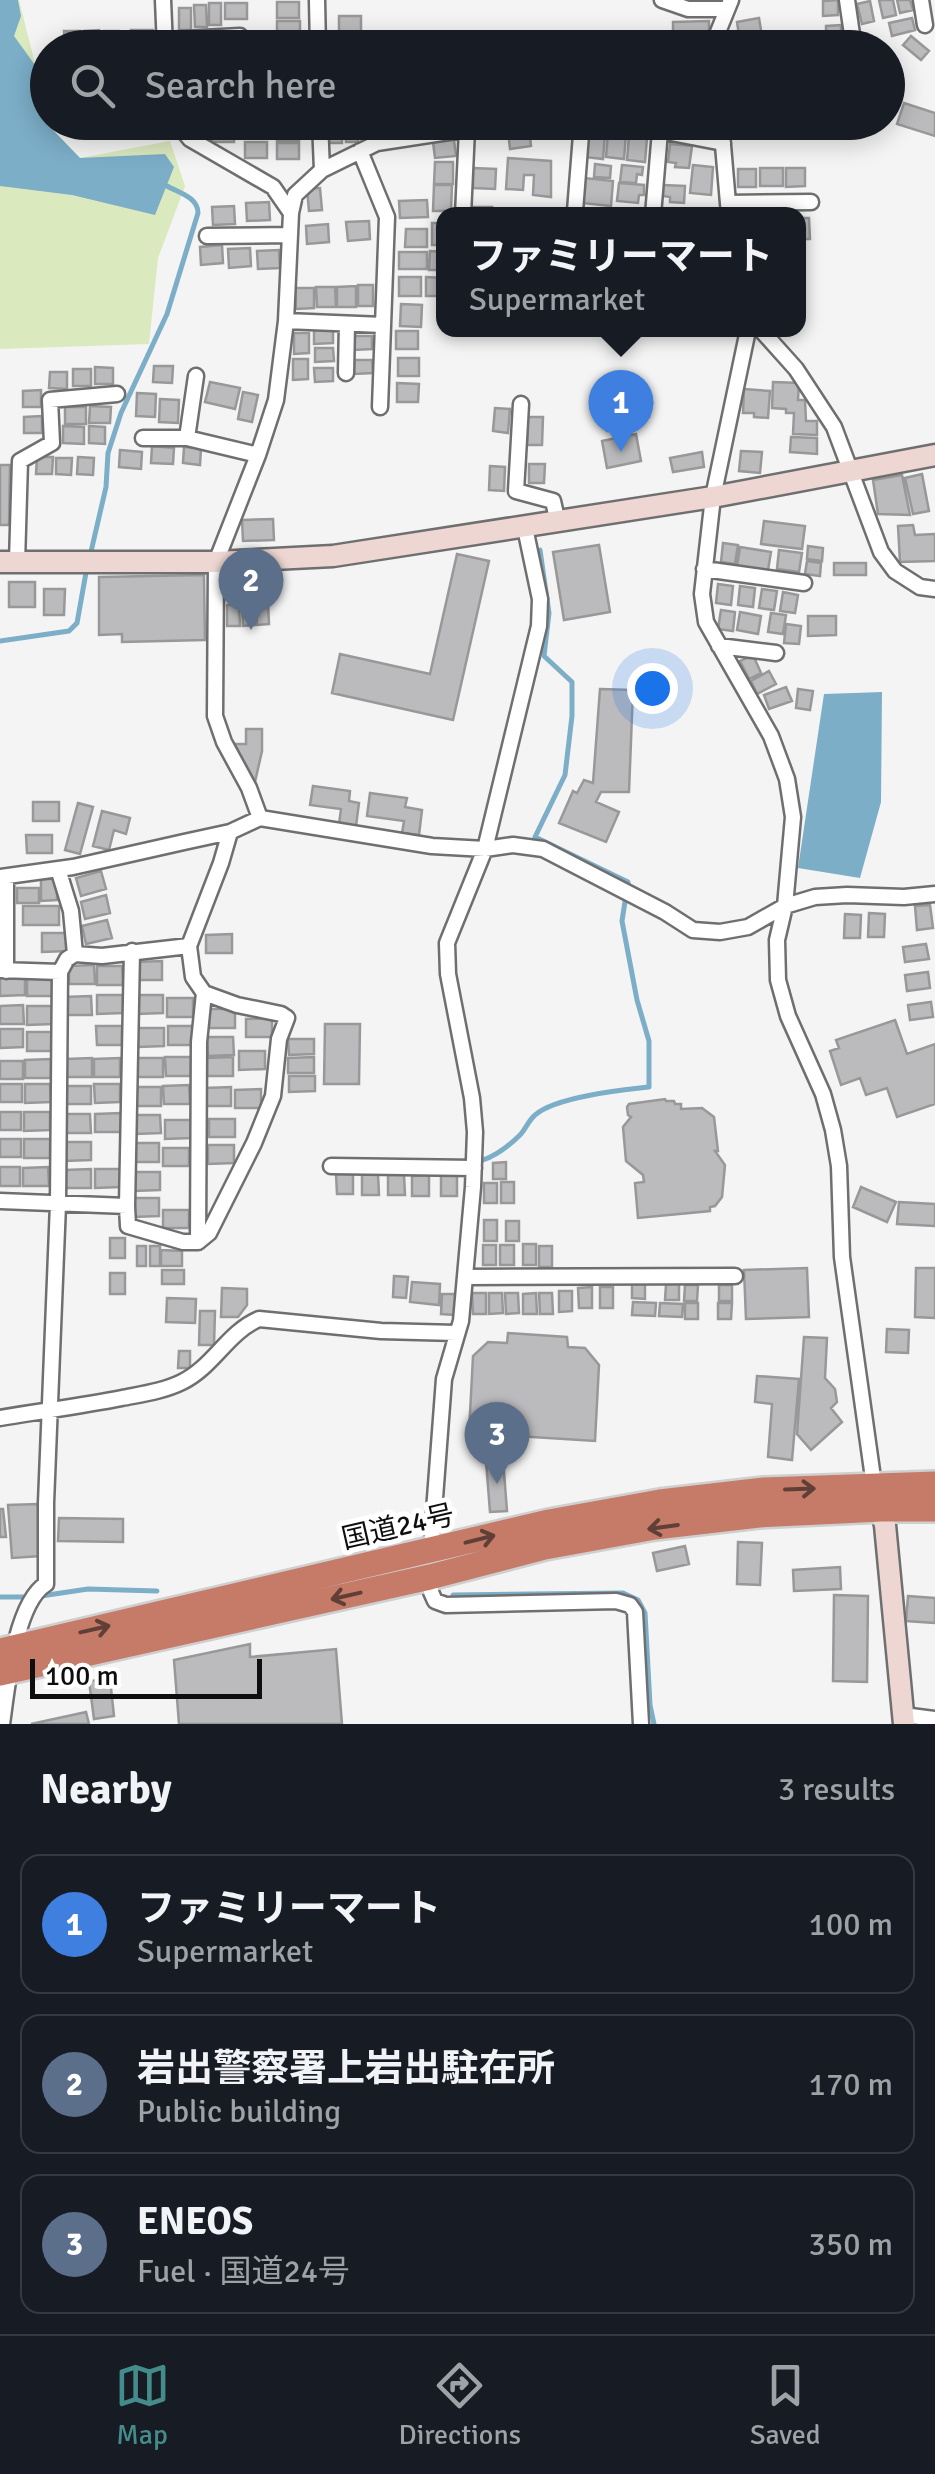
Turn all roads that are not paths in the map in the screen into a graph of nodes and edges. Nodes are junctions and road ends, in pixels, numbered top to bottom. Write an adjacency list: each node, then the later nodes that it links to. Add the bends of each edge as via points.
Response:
1 (163, 0): 8 (street)
2 (317, 0): 9 (street)
3 (662, 0): 6 (street, via 688,9)
4 (847, 0): 11 (street)
5 (920, 0): 7 (street)
6 (729, 4): 10 (street)
7 (925, 26)
8 (164, 30)
9 (318, 30)
10 (719, 30)
11 (851, 30)
12 (192, 140): 29 (street, via 273,188)
13 (321, 140): 22 (street)
14 (396, 140): 21 (street)
15 (466, 140): 24 (street)
16 (581, 140): 25 (street)
17 (659, 140): 26 (street)
18 (706, 140): 20 (street)
19 (722, 140): 20 (street)
20 (722, 143): 27 (street)
21 (360, 152): 22 (street); 34 (street, via 387,216)
22 (322, 170): 29 (street, via 295,195)
23 (812, 202): 28 (street)
24 (463, 207)
25 (575, 207)
26 (654, 207)
27 (729, 207)
28 (753, 207)
29 (291, 213): 31 (street)
30 (206, 236): 31 (street)
31 (290, 236): 32 (street)
32 (286, 321): 33 (street); 44 (street, via 276,400)
33 (347, 324): 34 (street); 37 (street)
34 (383, 325): 41 (street)
35 (747, 337): 47 (street)
36 (767, 337): 46 (street, via 834,426)
37 (346, 372)
38 (196, 376): 43 (street)
39 (116, 394): 50 (street, via 50,400 52,444 20,461)
40 (521, 404): 48 (street, via 516,490 553,501)
41 (380, 407)
42 (143, 438): 43 (street)
43 (187, 438): 44 (street)
44 (258, 454): 51 (street)
45 (935, 454): 46 (street)
46 (849, 471): 47 (street); 54 (street, via 880,552 895,571)
47 (713, 497): 48 (street); 52 (street)
48 (558, 523): 49 (street)
49 (525, 528): 51 (street, via 333,556); 59 (street, via 539,626)
50 (8, 562): 51 (street)
51 (216, 562): 57 (street, via 216,716)
52 (704, 569): 53 (street); 55 (street, via 706,622)
53 (804, 582)
54 (935, 590)
55 (719, 646): 56 (street); 63 (street, via 771,736 787,779 793,817)
56 (776, 652)
57 (260, 818): 58 (street); 59 (street)
58 (230, 832): 60 (street); 64 (street)
59 (485, 849): 63 (street, via 543,849 694,930 748,927); 71 (street, via 447,943 472,1098)
60 (58, 869): 61 (street); 66 (street)
61 (3, 877): 67 (street)
62 (935, 894): 63 (street, via 831,896)
63 (785, 906): 82 (street, via 778,980 823,1094 839,1166 842,1257)
64 (189, 946): 65 (street); 69 (street, via 192,977)
65 (132, 951): 66 (street); 74 (street)
66 (75, 954): 68 (street)
67 (3, 970): 68 (street)
68 (60, 972): 73 (street)
69 (204, 993): 75 (street); 75 (street, via 287,1018 273,1096 226,1200)
70 (331, 1166): 71 (street)
71 (474, 1168): 77 (street)
72 (0, 1201): 73 (street)
73 (58, 1204): 74 (street); 79 (street)
74 (127, 1206): 75 (street, via 128,1226)
75 (198, 1242)
76 (735, 1276): 77 (street)
77 (465, 1277): 78 (street)
78 (456, 1334): 79 (street, via 259,1319 180,1384); 84 (street, via 444,1379)
79 (50, 1409): 80 (street); 86 (street, via 46,1584 23,1614)
80 (0, 1418)
81 (935, 1484): 82 (highway, 国道24号)
82 (877, 1497): 83 (highway, 国道24号); 84 (highway, 国道24号, one-way to 82, via 660,1502 764,1490); 85 (highway, 国道24号, one-way to 85, via 544,1547); 87 (street)
83 (935, 1509)
84 (431, 1550): 85 (street); 86 (highway, 国道24号, one-way to 84)
85 (430, 1577): 86 (highway, 国道24号, one-way to 86); 90 (street, via 435,1601 446,1605 630,1605)
86 (6, 1661): 89 (street)
87 (904, 1719): 88 (street)
88 (935, 1719)
89 (2, 1724)
90 (641, 1724)

